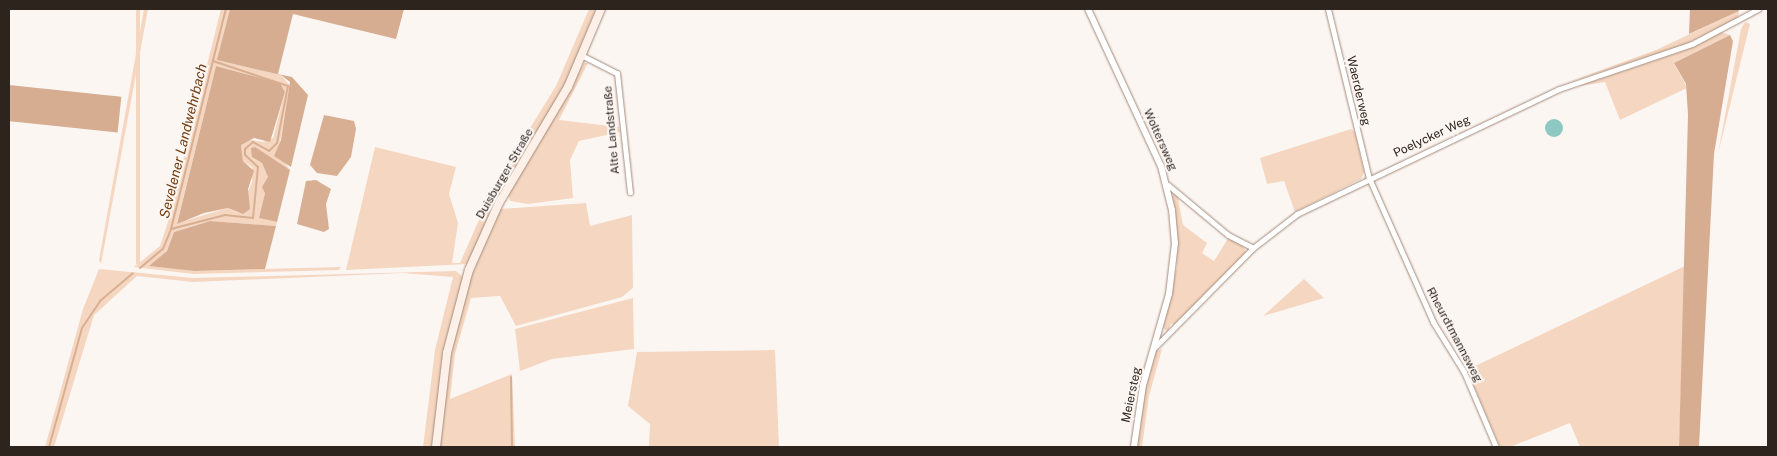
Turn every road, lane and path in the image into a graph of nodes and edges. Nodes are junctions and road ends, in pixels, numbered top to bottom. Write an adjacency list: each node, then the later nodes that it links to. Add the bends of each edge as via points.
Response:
1 (600, 9): 5 (main road, Duisburger Straße)
2 (1088, 9): 7 (street, Woltersweg)
3 (1328, 9): 6 (street, Waerderweg)
4 (1758, 9): 6 (street, Poelycker Weg, via 1692,44 1559,89)
5 (583, 56): 8 (street, Alte Landstraße, via 617,73); 11 (main road, Duisburger Straße, via 498,203 469,270 447,354)
6 (1369, 178): 9 (street, Poelycker Weg, via 1297,214); 13 (street, Rheurdtmannsweg, via 1433,322 1464,372)
7 (1168, 185): 9 (street, via 1228,235); 10 (street, Woltersweg, via 1175,244 1174,267)
8 (630, 192)
9 (1253, 248): 10 (street, Poelycker Weg)
10 (1154, 348): 12 (street, Meiersteg, via 1143,385)
11 (436, 447)
12 (1134, 447)
13 (1496, 447)

